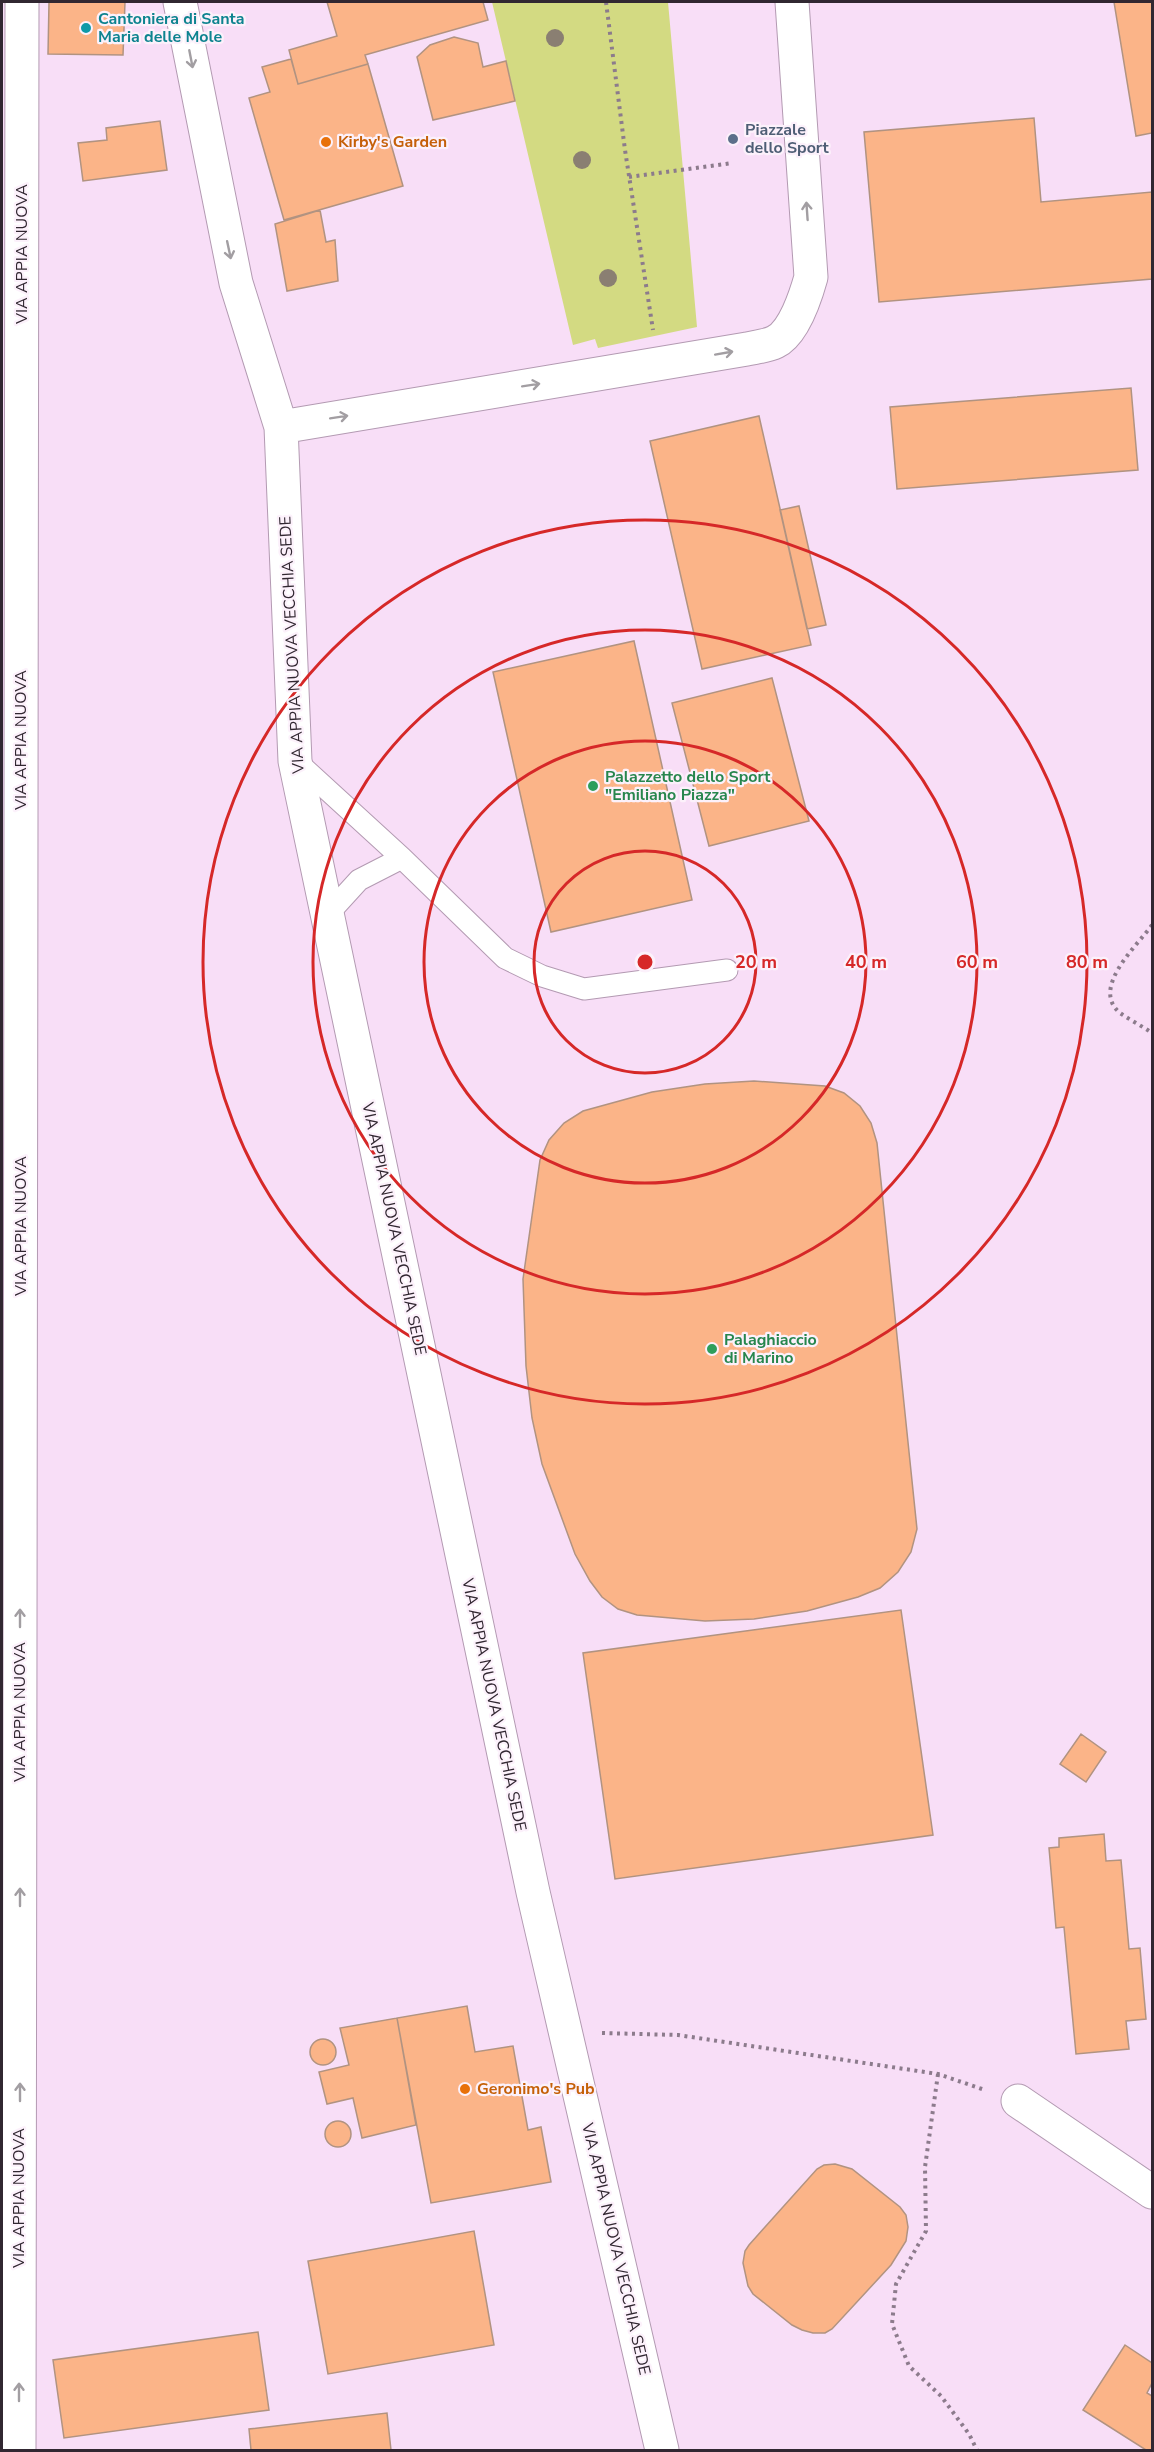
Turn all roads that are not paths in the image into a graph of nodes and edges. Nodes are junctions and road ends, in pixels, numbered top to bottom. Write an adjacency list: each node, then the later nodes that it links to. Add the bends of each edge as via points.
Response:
1 (22, 2): 11 (street, VIA APPIA NUOVA, one-way to 1)
2 (180, 2): 4 (street, VIA APPIA NUOVA VECCHIA SEDE, one-way to 4, via 236,284)
3 (792, 2): 4 (street, one-way to 3, via 747,350 777,341 805,301 811,277)
4 (281, 427): 5 (street, VIA APPIA NUOVA VECCHIA SEDE)
5 (295, 760): 6 (lane); 7 (street, VIA APPIA NUOVA VECCHIA SEDE)
6 (402, 858): 7 (lane, via 359,880); 8 (lane, via 505,958 542,976 584,989)
7 (328, 914): 12 (street, VIA APPIA NUOVA VECCHIA SEDE, via 533,1892)
8 (726, 970)
9 (1018, 2101): 10 (street)
10 (1150, 2186)
11 (19, 2451)
12 (662, 2451)

